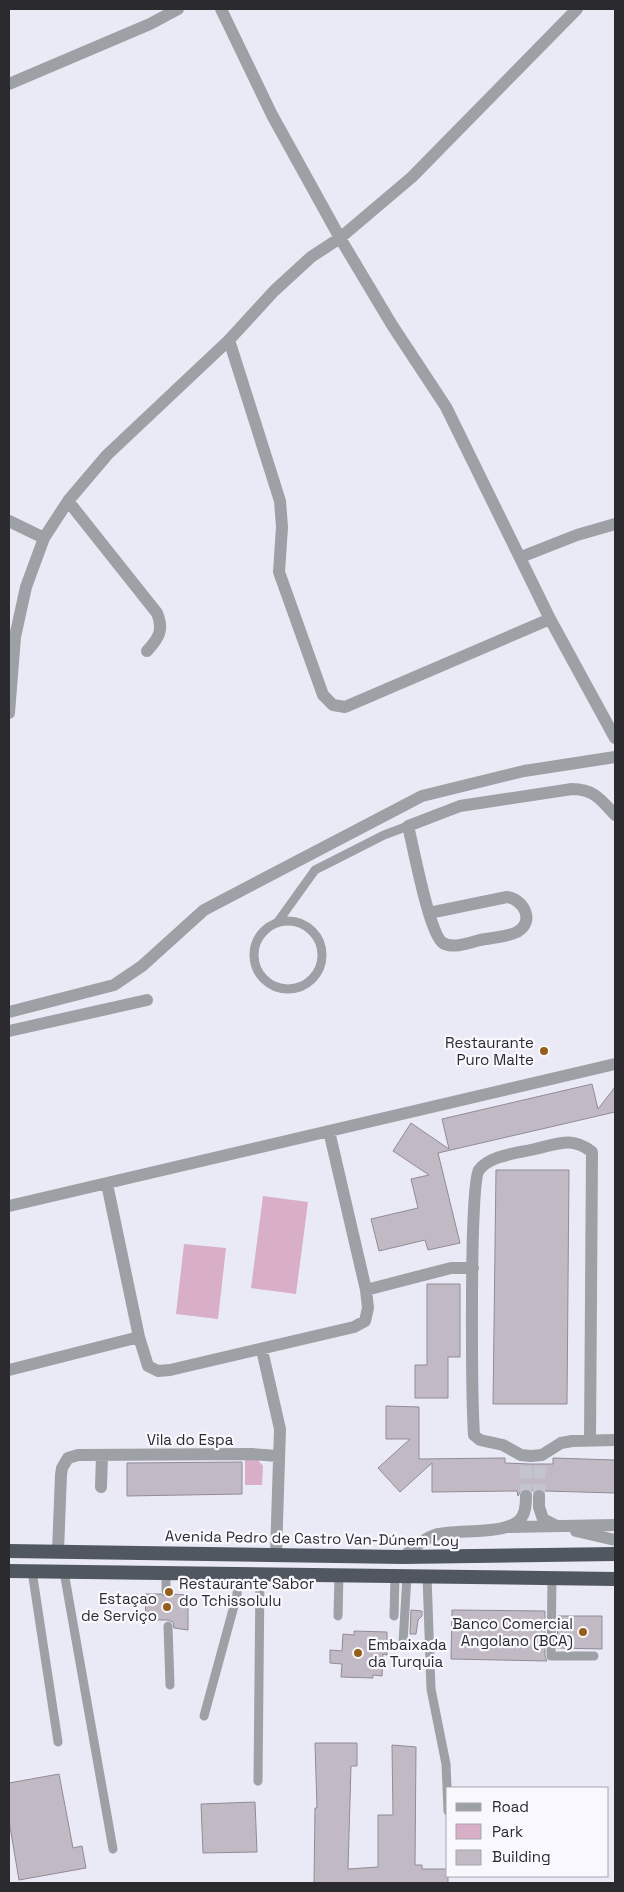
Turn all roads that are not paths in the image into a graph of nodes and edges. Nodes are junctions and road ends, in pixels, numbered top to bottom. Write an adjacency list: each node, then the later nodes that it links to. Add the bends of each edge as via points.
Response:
1 (178, 9): 4 (street)
2 (221, 9): 5 (street, via 272,115)
3 (577, 9): 5 (street, via 412,177)
4 (9, 84)
5 (340, 238): 6 (street, via 311,257 274,291); 11 (street, via 446,407)
6 (229, 340): 7 (street, via 107,455); 12 (street, via 280,501 279,572 323,695 333,705 345,707)
7 (68, 501): 10 (street); 13 (street, via 157,613 161,631)
8 (9, 521): 10 (street)
9 (615, 524): 11 (street)
10 (44, 538): 14 (street, via 26,587 15,637)
11 (521, 557): 12 (street)
12 (550, 619): 15 (street)
13 (146, 651)
14 (9, 713)
15 (615, 738)
16 (615, 757): 22 (street, via 524,771 422,796 204,910 142,966 114,985)
17 (615, 815): 18 (street, via 586,789 572,789 460,806)
18 (408, 826): 19 (street); 20 (lane, via 384,834 315,870)
19 (429, 913): 19 (street, via 438,939 449,945 516,932 527,918 519,900 507,897)
20 (277, 923): 20 (lane, via 260,936 254,956 256,966 261,976 273,986 289,990 299,988 318,973 322,950 311,930 289,921)
21 (147, 1000): 23 (street)
22 (9, 1012)
23 (9, 1031)
24 (615, 1064): 25 (street)
25 (329, 1131): 26 (street); 29 (street)
26 (107, 1184): 27 (street); 30 (street)
27 (9, 1206)
28 (473, 1268): 29 (street, via 450,1268); 34 (street, via 474,1435 480,1440 503,1445 526,1459 540,1459 561,1443); 34 (street, via 478,1170 498,1159 566,1142 582,1143 592,1152)
29 (366, 1290): 31 (street, via 368,1308 365,1321 354,1327)
30 (139, 1337): 31 (street, via 148,1366 158,1370); 32 (street)
31 (262, 1350): 36 (street, via 280,1429)
32 (9, 1370)
33 (615, 1440): 34 (street)
34 (590, 1441)
35 (102, 1456): 36 (street, Vila do Espa); 37 (street); 45 (street, Vila do Espa, via 68,1458 62,1468)
36 (278, 1456): 46 (street)
37 (102, 1487)
38 (526, 1496): 41 (street, via 523,1516)
39 (539, 1496): 42 (street, via 543,1519)
40 (615, 1525): 42 (street)
41 (509, 1527): 42 (street); 48 (street, via 434,1535 422,1540)
42 (560, 1527): 43 (street)
43 (615, 1540)
44 (9, 1551): 45 (highway, Avenida Pedro de Castro Van-Dúnem Loy)
45 (58, 1551): 46 (highway, Avenida Pedro de Castro Van-Dúnem Loy)
46 (276, 1554): 48 (highway, Avenida Pedro de Castro Van-Dúnem Loy)
47 (615, 1554): 48 (highway, Avenida Pedro de Castro Van-Dúnem Loy)
48 (403, 1557)
49 (9, 1571): 50 (highway)
50 (32, 1571): 51 (highway); 68 (lane)
51 (64, 1572): 52 (highway); 71 (lane)
52 (166, 1573): 53 (highway); 60 (lane)
53 (237, 1574): 54 (highway); 67 (lane, via 237,1595)
54 (260, 1574): 55 (highway); 69 (lane)
55 (338, 1575): 56 (highway); 61 (lane)
56 (401, 1576): 57 (highway); 62 (lane); 64 (lane)
57 (428, 1576): 58 (highway); 70 (lane, via 431,1689 446,1764)
58 (552, 1579): 59 (highway); 65 (lane, via 551,1656)
59 (615, 1579)
60 (166, 1591)
61 (338, 1616)
62 (394, 1616)
63 (168, 1626): 66 (lane)
64 (403, 1643)
65 (594, 1656)
66 (170, 1685)
67 (204, 1716)
68 (58, 1742)
69 (258, 1781)
70 (447, 1787)
71 (113, 1849)

